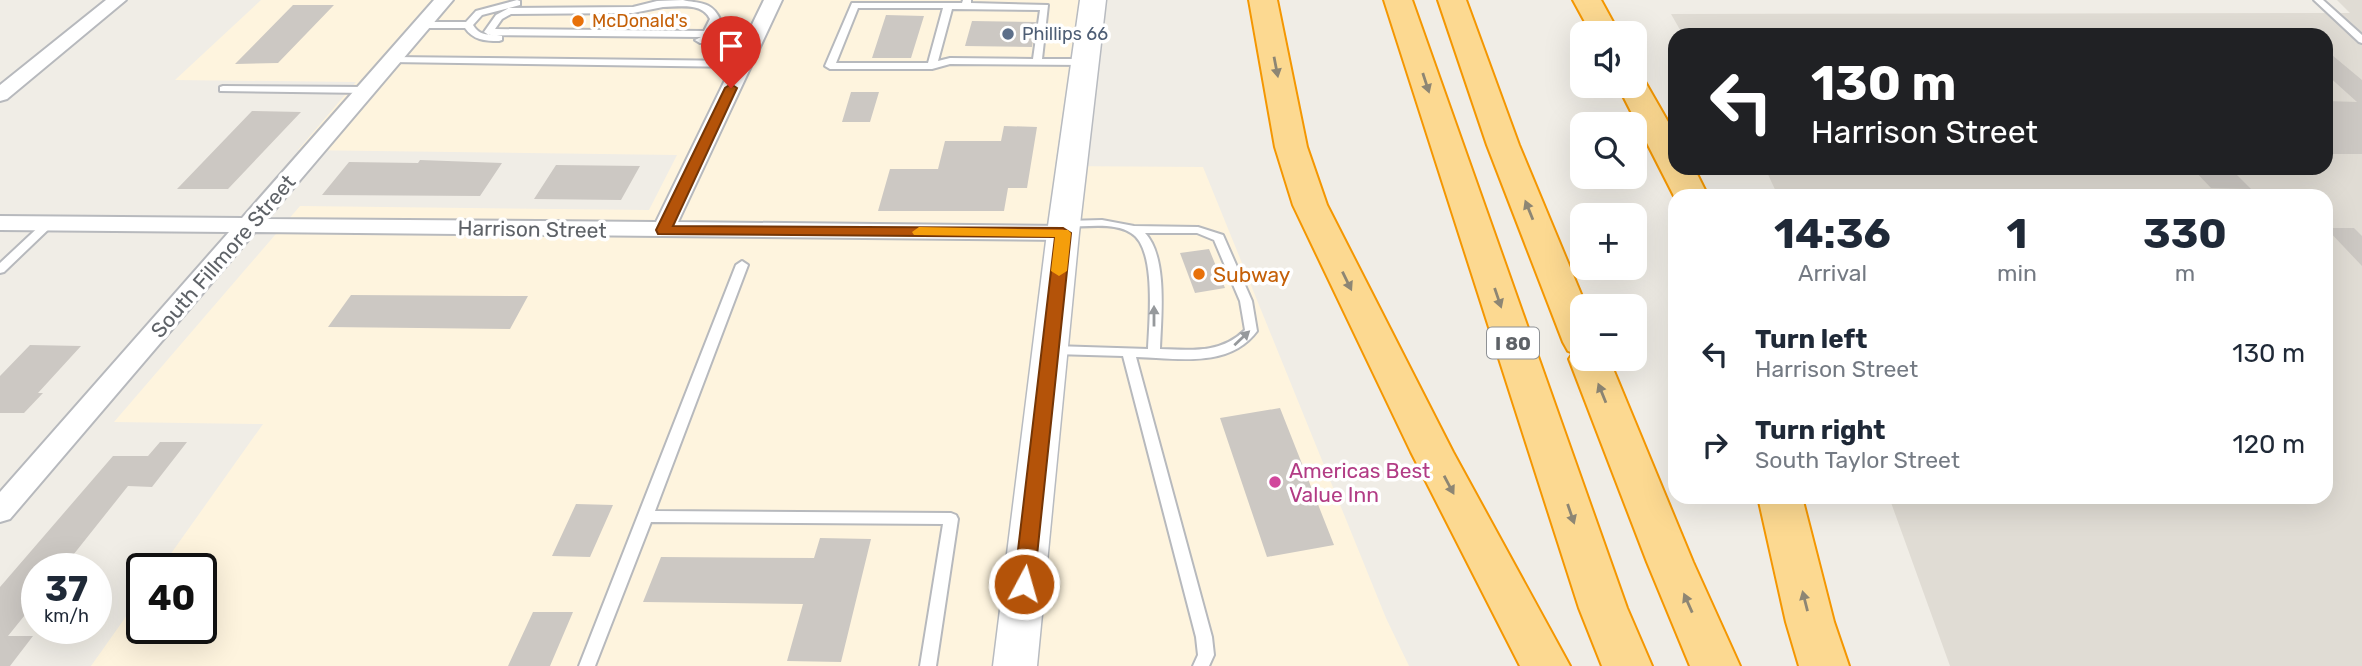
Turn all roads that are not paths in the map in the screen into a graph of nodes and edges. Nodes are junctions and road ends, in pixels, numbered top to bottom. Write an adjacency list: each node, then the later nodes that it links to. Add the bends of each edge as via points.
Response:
1 (117, 0): 28 (street)
2 (444, 0): 17 (street, South Fillmore Street)
3 (773, 0): 19 (street)
4 (1093, 0): 23 (street)
5 (1263, 0): 51 (highway, one-way to 51, via 1291,147 1310,205)
6 (1587, 0): 15 (highway)
7 (2318, 0): 20 (lane)
8 (678, 2): 11 (lane); 18 (lane, via 707,7 713,13 715,19)
9 (885, 3): 12 (lane); 25 (lane, via 855,5 830,66)
10 (966, 3): 12 (lane); 22 (lane, via 1045,7)
11 (663, 4): 16 (lane, via 517,3 479,13); 18 (lane, via 633,10 509,11 489,32)
12 (948, 6): 25 (lane)
13 (1401, 9): 52 (highway, I 80, one-way to 52, via 1603,608)
14 (1456, 11): 39 (highway, one-way to 14)
15 (1598, 21)
16 (468, 24): 17 (lane); 18 (lane, via 483,38)
17 (422, 25): 21 (street, South Fillmore Street)
18 (706, 37): 19 (lane)
19 (754, 40): 24 (street)
20 (2362, 40)
21 (393, 60): 24 (lane); 27 (street, South Fillmore Street)
22 (1037, 62): 23 (lane); 25 (lane, via 950,61)
23 (1085, 62): 34 (street)
24 (743, 64): 36 (street)
25 (932, 66)
26 (223, 89): 27 (lane)
27 (368, 90): 33 (street, South Fillmore Street)
28 (0, 95)
29 (1639, 98): 30 (highway)
30 (1668, 151)
31 (0, 223): 32 (street, Harrison Street)
32 (49, 223): 33 (street, Harrison Street); 38 (lane)
33 (250, 226): 36 (street, Harrison Street); 45 (street, South Fillmore Street)
34 (1064, 228): 35 (lane, via 1108,225); 36 (street, Harrison Street); 40 (street)
35 (1135, 229): 42 (lane, one-way to 35, via 1154,260 1146,237); 42 (lane, one-way to 35, via 1224,352 1251,331 1250,315 1219,238 1198,230)
36 (663, 230)
37 (742, 265): 46 (lane)
38 (0, 269)
39 (1570, 312)
40 (1050, 350): 41 (lane); 49 (street)
41 (1128, 352): 42 (lane); 50 (lane, via 1204,637 1206,655)
42 (1154, 353)
43 (1594, 371): 53 (highway, one-way to 43)
44 (1782, 504): 54 (highway, one-way to 44)
45 (0, 511)
46 (646, 516): 47 (lane); 48 (lane, via 951,519)
47 (587, 666)
48 (928, 666)
49 (1015, 666)
50 (1201, 666)
51 (1545, 666)
52 (1627, 666)
53 (1715, 666)
54 (1824, 666)

